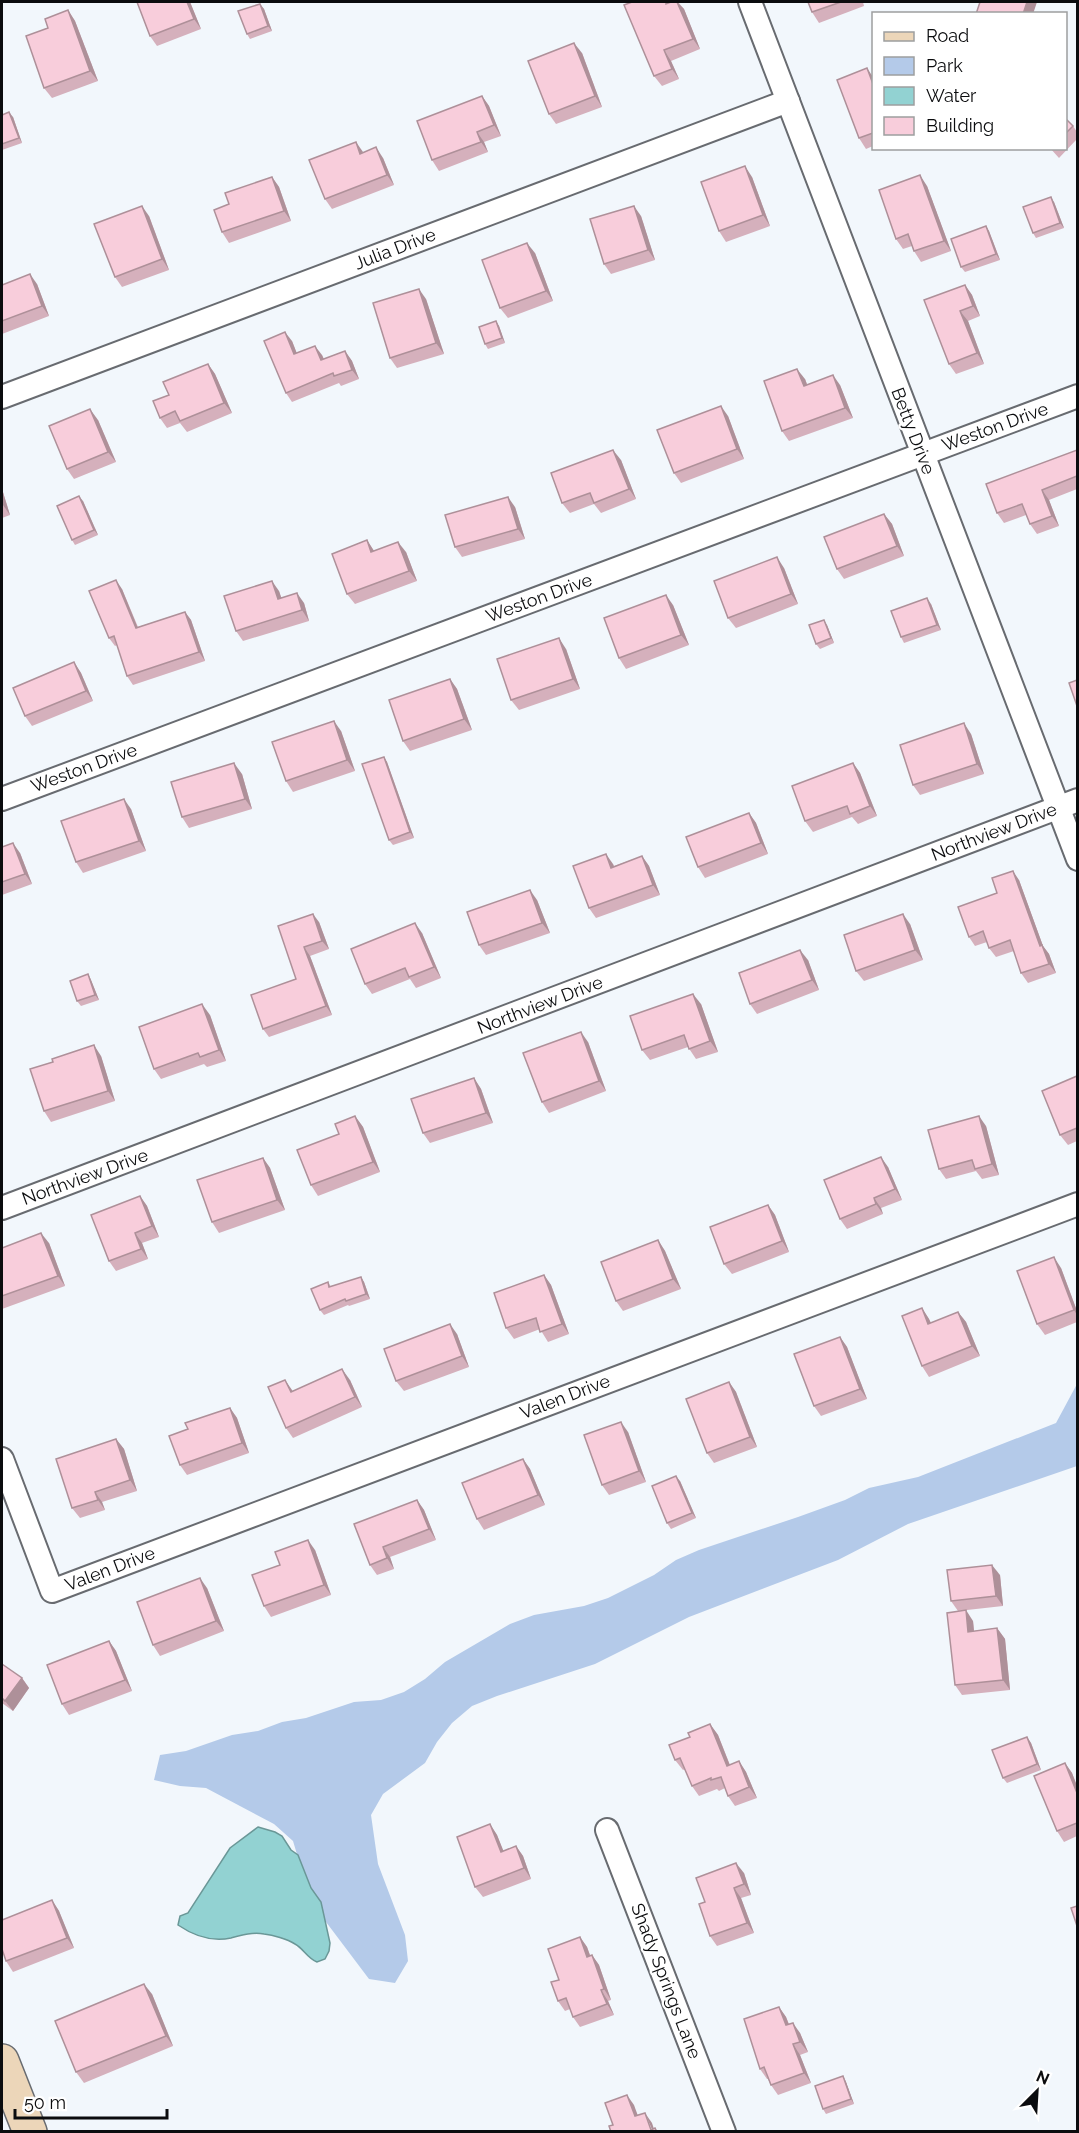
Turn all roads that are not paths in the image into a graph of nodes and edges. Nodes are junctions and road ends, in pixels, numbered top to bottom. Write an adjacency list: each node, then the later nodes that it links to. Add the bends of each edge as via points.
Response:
1 (750, 2): 2 (street, Betty Drive)
2 (788, 101): 4 (street, Julia Drive); 5 (street, Betty Drive)
3 (1077, 396): 5 (street, Weston Drive)
4 (2, 397)
5 (922, 454): 6 (street, Weston Drive); 7 (street, Betty Drive)
6 (2, 799)
7 (1068, 804): 8 (street, Betty Drive); 10 (street, Northview Drive)
8 (1077, 859)
9 (1077, 1204): 11 (street, Valen Drive, via 52,1591)
10 (2, 1208)
11 (2, 1459)
12 (607, 1830): 15 (street, Shady Springs Lane)
13 (2, 2061): 14 (street)
14 (30, 2132)
15 (724, 2132)

